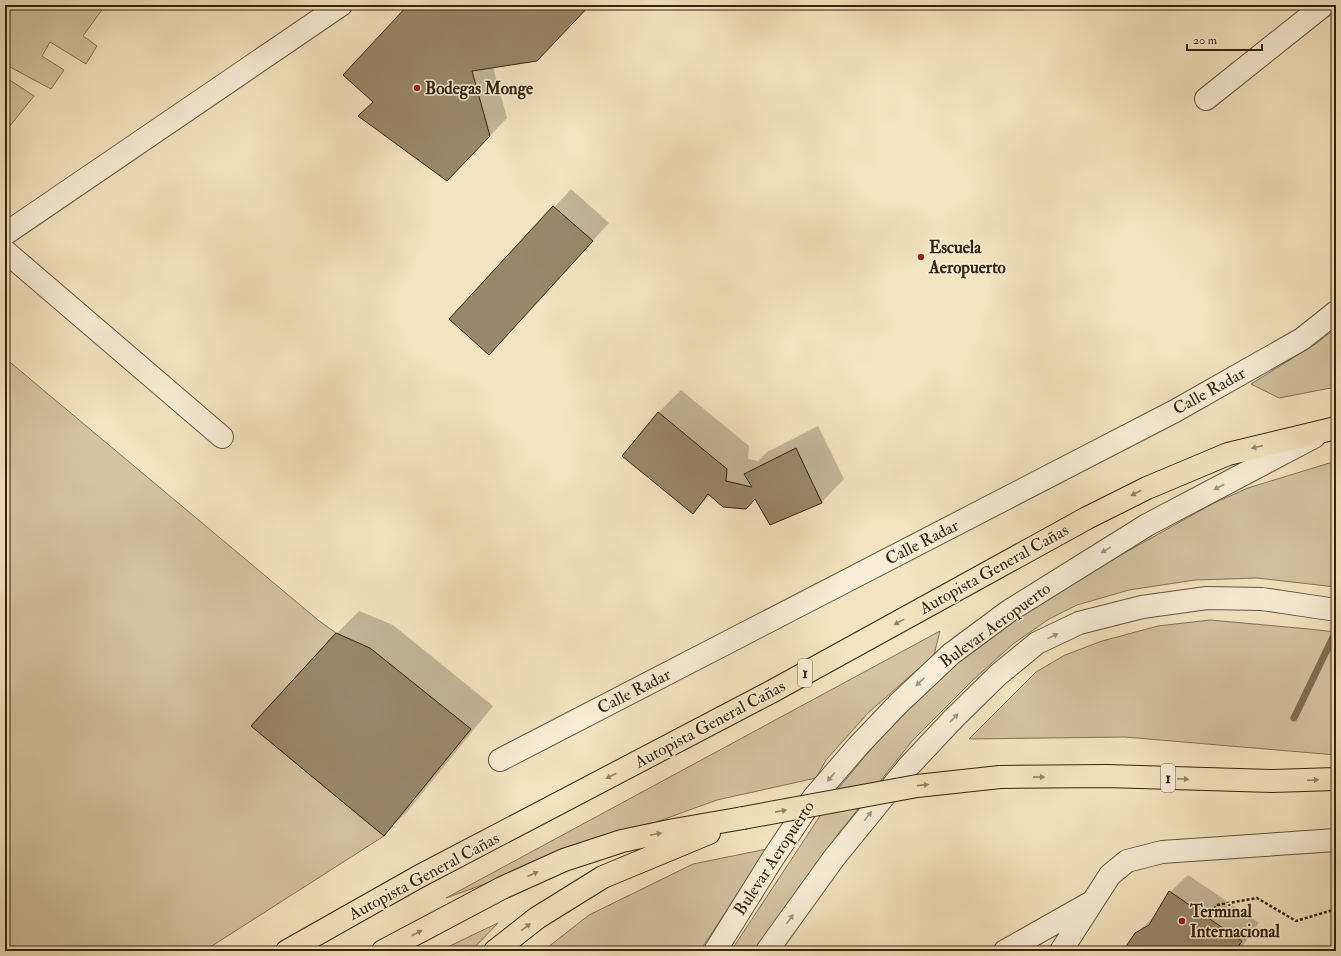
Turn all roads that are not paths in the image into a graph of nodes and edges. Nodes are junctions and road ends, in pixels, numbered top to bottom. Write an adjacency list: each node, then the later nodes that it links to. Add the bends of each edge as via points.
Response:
1 (341, 5): 4 (street)
2 (1324, 5): 3 (street)
3 (1206, 99)
4 (5, 234)
5 (5, 251): 8 (street)
6 (1336, 312): 10 (street, Calle Radar, via 1302,339 1175,411)
7 (1332, 429): 15 (highway, Autopista General Cañas / 1, one-way to 15, via 1228,454 1147,488 771,692 418,877); 18 (street, Bulevar Aeropuerto, one-way to 18, via 1147,525 1009,611 951,654 893,709 814,797)
8 (222, 437)
9 (1336, 610): 19 (street, one-way to 9, via 834,858 908,767 993,680 1037,643 1079,623 1142,607 1207,598 1262,599)
10 (500, 760)
11 (1336, 780): 12 (highway, 1, one-way to 11, bridge, via 917,786 1000,777)
12 (743, 818): 16 (highway, 1, one-way to 12, via 502,888 564,860 622,841); 17 (highway, one-way to 12, via 537,918 603,877)
13 (1336, 840): 14 (street, via 1162,852 1127,861 1110,875)
14 (1093, 902): 20 (street); 21 (street)
15 (287, 951)
16 (383, 951)
17 (495, 951)
18 (714, 951)
19 (767, 951)
20 (1005, 951)
21 (1061, 951)

